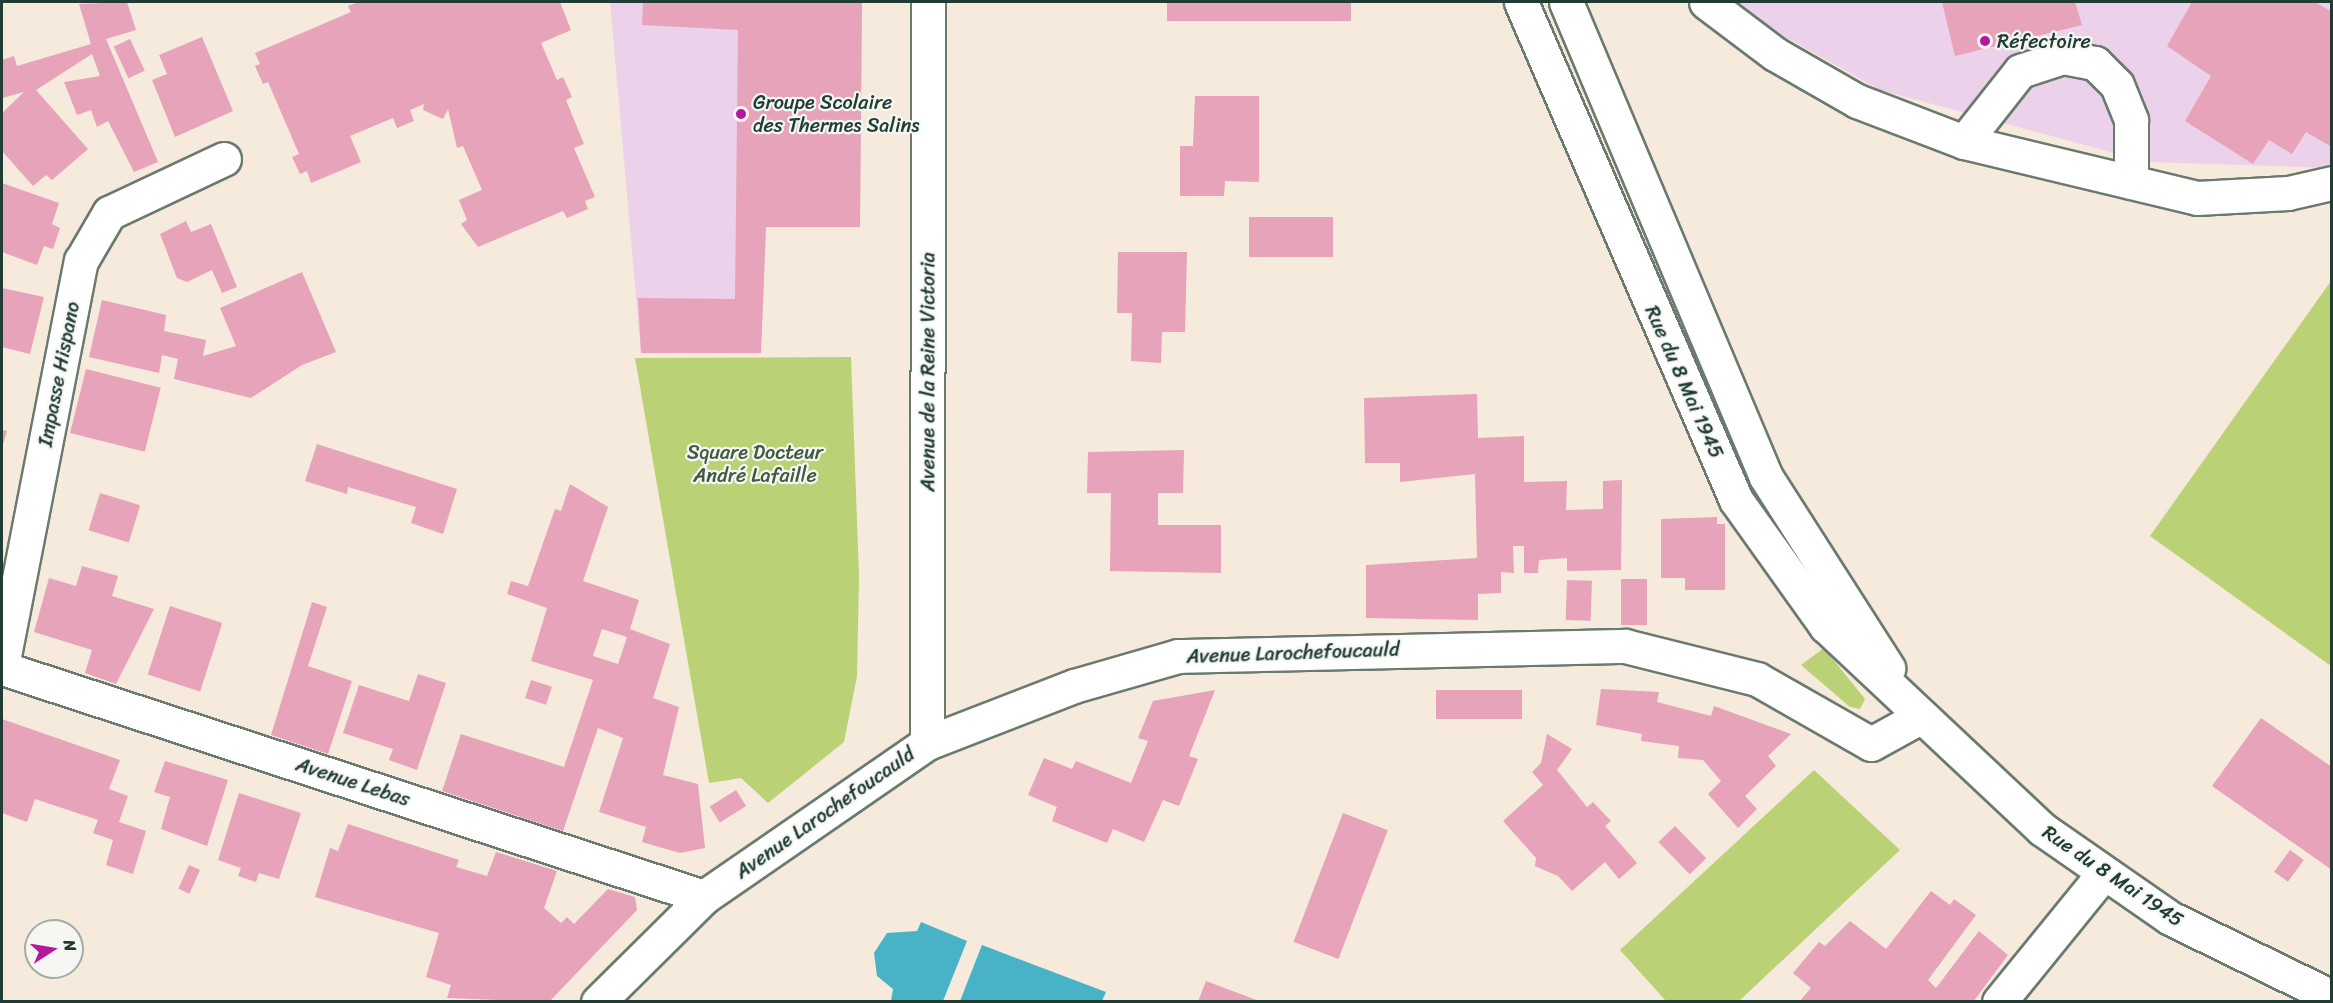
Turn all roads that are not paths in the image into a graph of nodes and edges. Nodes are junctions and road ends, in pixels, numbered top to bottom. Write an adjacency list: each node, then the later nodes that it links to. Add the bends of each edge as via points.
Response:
1 (928, 2): 11 (street, Avenue de la Reine Victoria)
2 (1521, 2): 10 (street, Rue du 8 Mai 1945, via 1736,500 1826,626)
3 (1566, 2): 10 (street, Rue du 8 Mai 1945, via 1766,477)
4 (1706, 2): 5 (street, via 1775,54 1857,101)
5 (1964, 142): 7 (street); 7 (street, via 2020,71 2063,57 2095,63 2117,85 2131,120)
6 (224, 159): 9 (street, Impasse Hispano, via 109,213 81,261)
7 (2131, 182): 8 (street, via 2197,198 2288,193)
8 (2331, 183)
9 (2, 667): 13 (street, Avenue Lebas)
10 (1920, 717): 11 (street, Avenue Larochefoucauld, via 1871,744 1757,679 1625,646 1257,652 1178,656 1074,686); 12 (street, Rue du 8 Mai 1945, via 2042,829)
11 (927, 744): 13 (street, Avenue Larochefoucauld)
12 (2104, 873): 14 (street, Rue du 8 Mai 1945, via 2170,918); 16 (street)
13 (704, 897): 15 (street, Avenue Larochefoucauld)
14 (2331, 997)
15 (598, 1002)
16 (1999, 1002)

